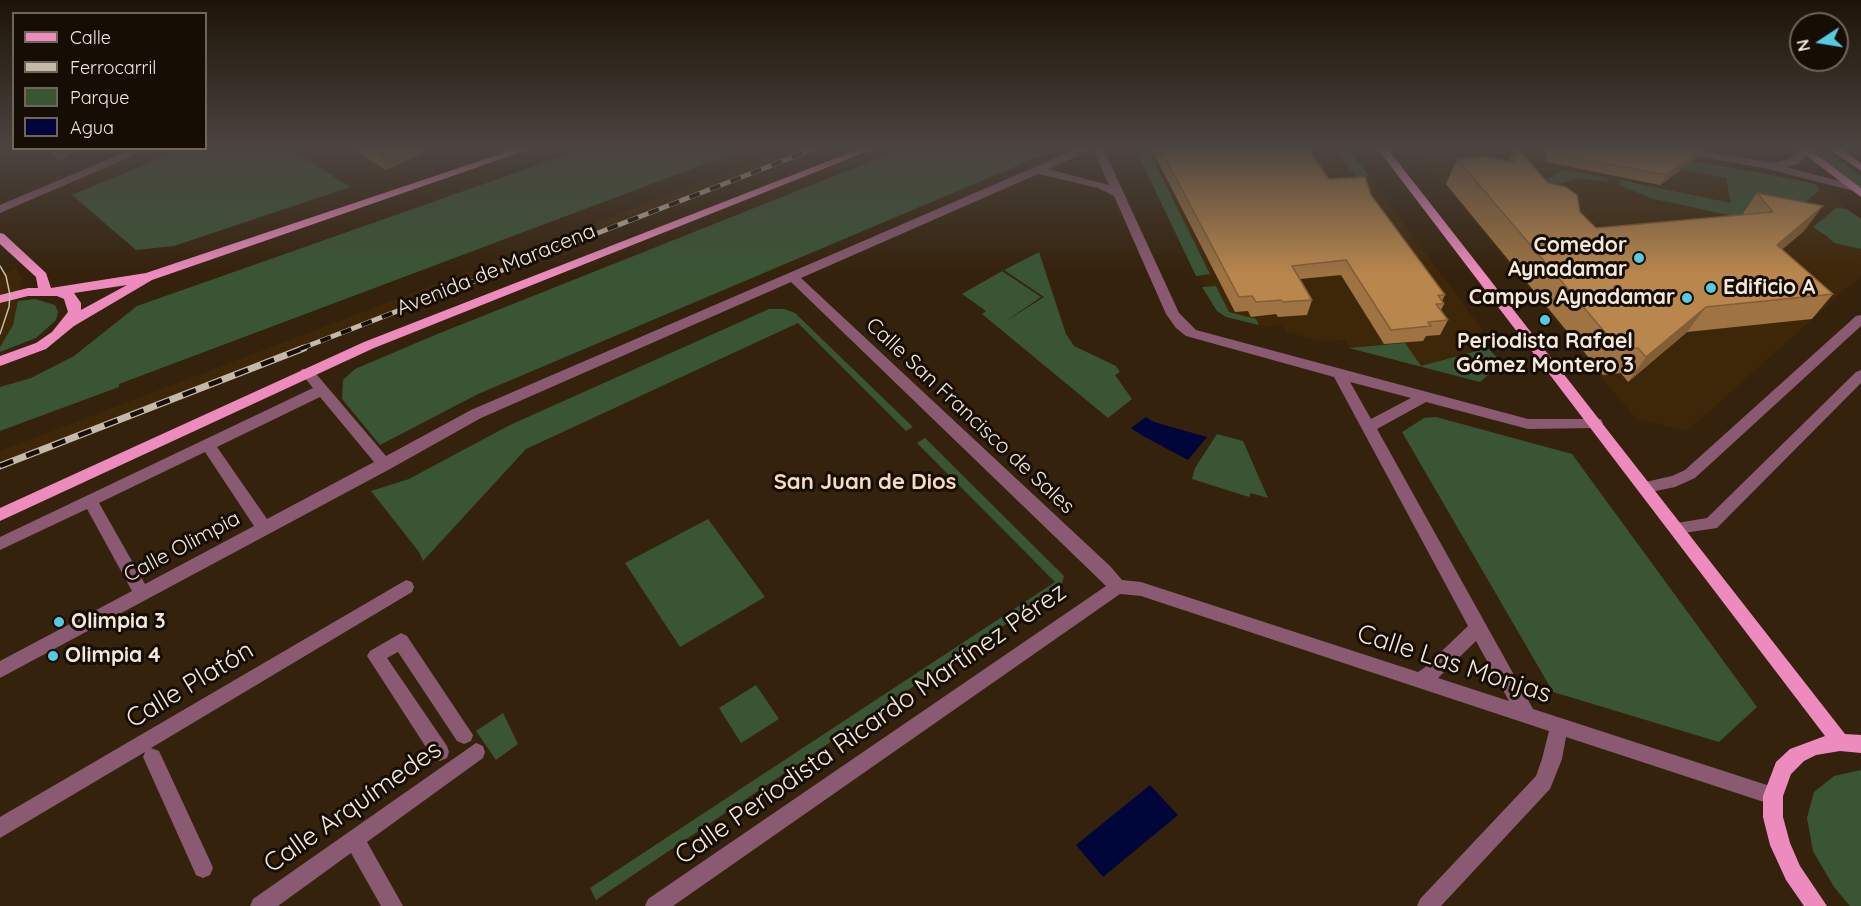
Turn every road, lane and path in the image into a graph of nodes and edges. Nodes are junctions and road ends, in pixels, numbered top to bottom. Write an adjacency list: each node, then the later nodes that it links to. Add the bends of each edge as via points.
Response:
1 (45, 190): 9 (street)
2 (394, 190): 12 (main road)
3 (762, 190): 18 (main road, Avenida de Maracena, via 458,308)
4 (990, 190): 11 (street, Calle Olimpia)
5 (1111, 190): 8 (street)
6 (1118, 190): 8 (street)
7 (1415, 190): 23 (main road)
8 (1120, 195): 19 (street, via 1181,325 1204,338)
9 (0, 209)
10 (0, 237): 13 (main road, via 42,276)
11 (792, 276): 26 (street, Calle Olimpia, via 487,409); 34 (street, Calle San Francisco de Sales)
12 (148, 277): 13 (main road); 16 (main road)
13 (51, 291): 14 (main road, via 28,291); 16 (main road, via 69,296 74,303 75,312)
14 (0, 299)
15 (1861, 320): 27 (street, via 1690,474)
16 (69, 323): 17 (main road, via 41,346)
17 (0, 361)
18 (307, 372): 21 (street); 29 (main road, Avenida de Maracena)
19 (1339, 374): 22 (street); 24 (street)
20 (1861, 375): 31 (street, via 1711,524)
21 (322, 390): 25 (street); 26 (street)
22 (1424, 397): 23 (street, via 1528,424); 24 (street)
23 (1596, 423): 27 (main road)
24 (1368, 427): 36 (street)
25 (208, 445): 28 (street); 30 (street)
26 (385, 465): 30 (street, Calle Olimpia)
27 (1646, 487): 31 (main road)
28 (90, 501): 32 (street); 35 (street)
29 (0, 515)
30 (265, 528): 35 (street, Calle Olimpia)
31 (1677, 528): 42 (main road)
32 (0, 544)
33 (406, 587): 48 (street, Calle Platón)
34 (1118, 587): 38 (street, Calle Las Monjas, via 1141,589); 53 (street, Calle Periodista Ricardo Martínez Pérez)
35 (142, 594): 37 (street, Calle Olimpia)
36 (1479, 627): 38 (street); 39 (street)
37 (0, 670)
38 (1420, 680): 39 (street, Calle Las Monjas)
39 (1527, 716): 40 (street, Calle Las Monjas)
40 (1559, 726): 47 (street, Calle Las Monjas); 54 (street, via 1543,782)
41 (464, 735): 44 (street, via 401,641 376,656)
42 (1840, 742): 43 (main road); 47 (main road, via 1797,755 1783,768)
43 (1861, 744)
44 (440, 752)
45 (476, 752): 49 (street, Calle Arquímedes)
46 (152, 758): 50 (street)
47 (1773, 796): 55 (main road, via 1773,817 1780,844 1793,873)
48 (0, 828)
49 (354, 839): 51 (street, Calle Arquímedes); 52 (street)
50 (203, 868)
51 (260, 906)
52 (393, 906)
53 (656, 906)
54 (1427, 906)
55 (1817, 906)

